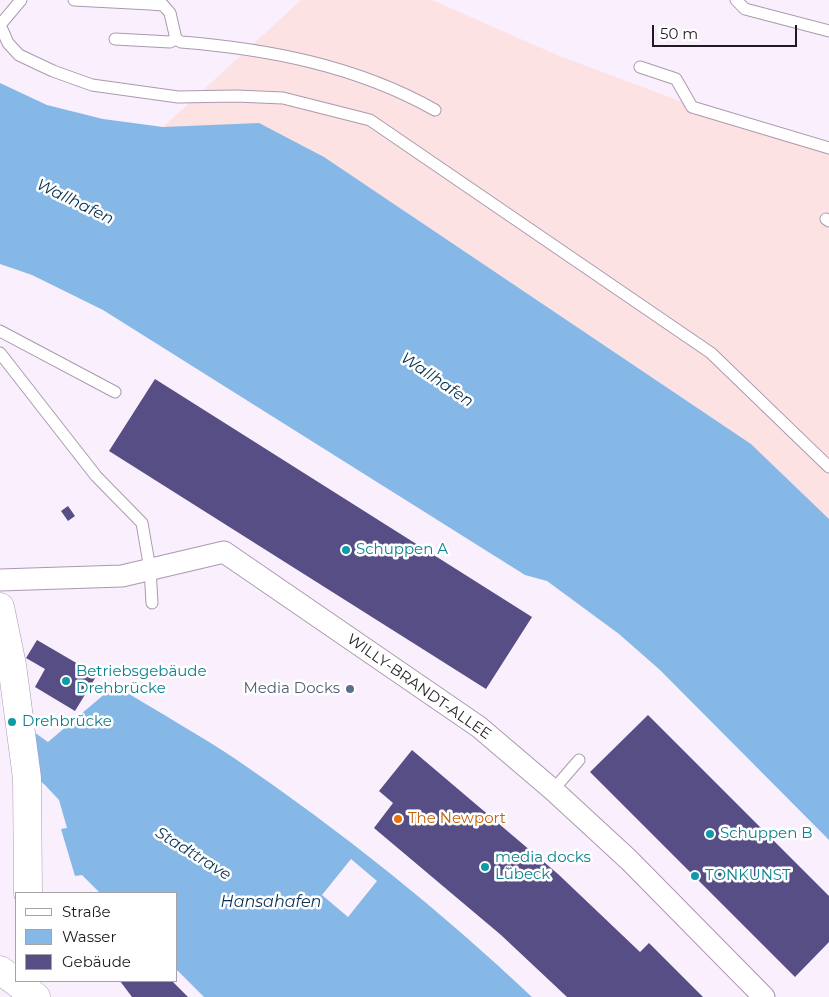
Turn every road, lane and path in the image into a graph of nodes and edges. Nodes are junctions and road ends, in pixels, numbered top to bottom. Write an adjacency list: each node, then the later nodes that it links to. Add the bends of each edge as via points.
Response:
1 (21, 0): 7 (lane)
2 (74, 0): 5 (lane)
3 (168, 0): 6 (lane)
4 (736, 0): 8 (lane, via 745,9)
5 (155, 2): 6 (lane)
6 (170, 13): 10 (lane)
7 (0, 25): 17 (lane, via 8,43 19,54 92,85 178,97 283,98 370,120 711,353)
8 (829, 31)
9 (115, 39): 10 (lane, via 170,42)
10 (176, 39): 12 (lane, via 302,58 400,91)
11 (640, 67): 13 (lane, via 676,79 692,107)
12 (435, 110)
13 (829, 148)
14 (0, 331): 16 (lane)
15 (0, 353): 18 (lane, via 96,476 142,523)
16 (115, 392)
17 (829, 467)
18 (150, 569): 19 (street, WILLY-BRANDT-ALLEE, via 122,576); 20 (lane); 24 (street, WILLY-BRANDT-ALLEE, via 224,552 357,649 479,727)
19 (0, 580)
20 (152, 603)
21 (0, 607): 22 (main road)
22 (6, 672): 25 (main road, via 27,834)
23 (579, 760): 24 (lane)
24 (553, 790): 28 (street, WILLY-BRANDT-ALLEE, via 629,860)
25 (28, 892)
26 (0, 970): 27 (main road)
27 (25, 990)
28 (764, 997)

